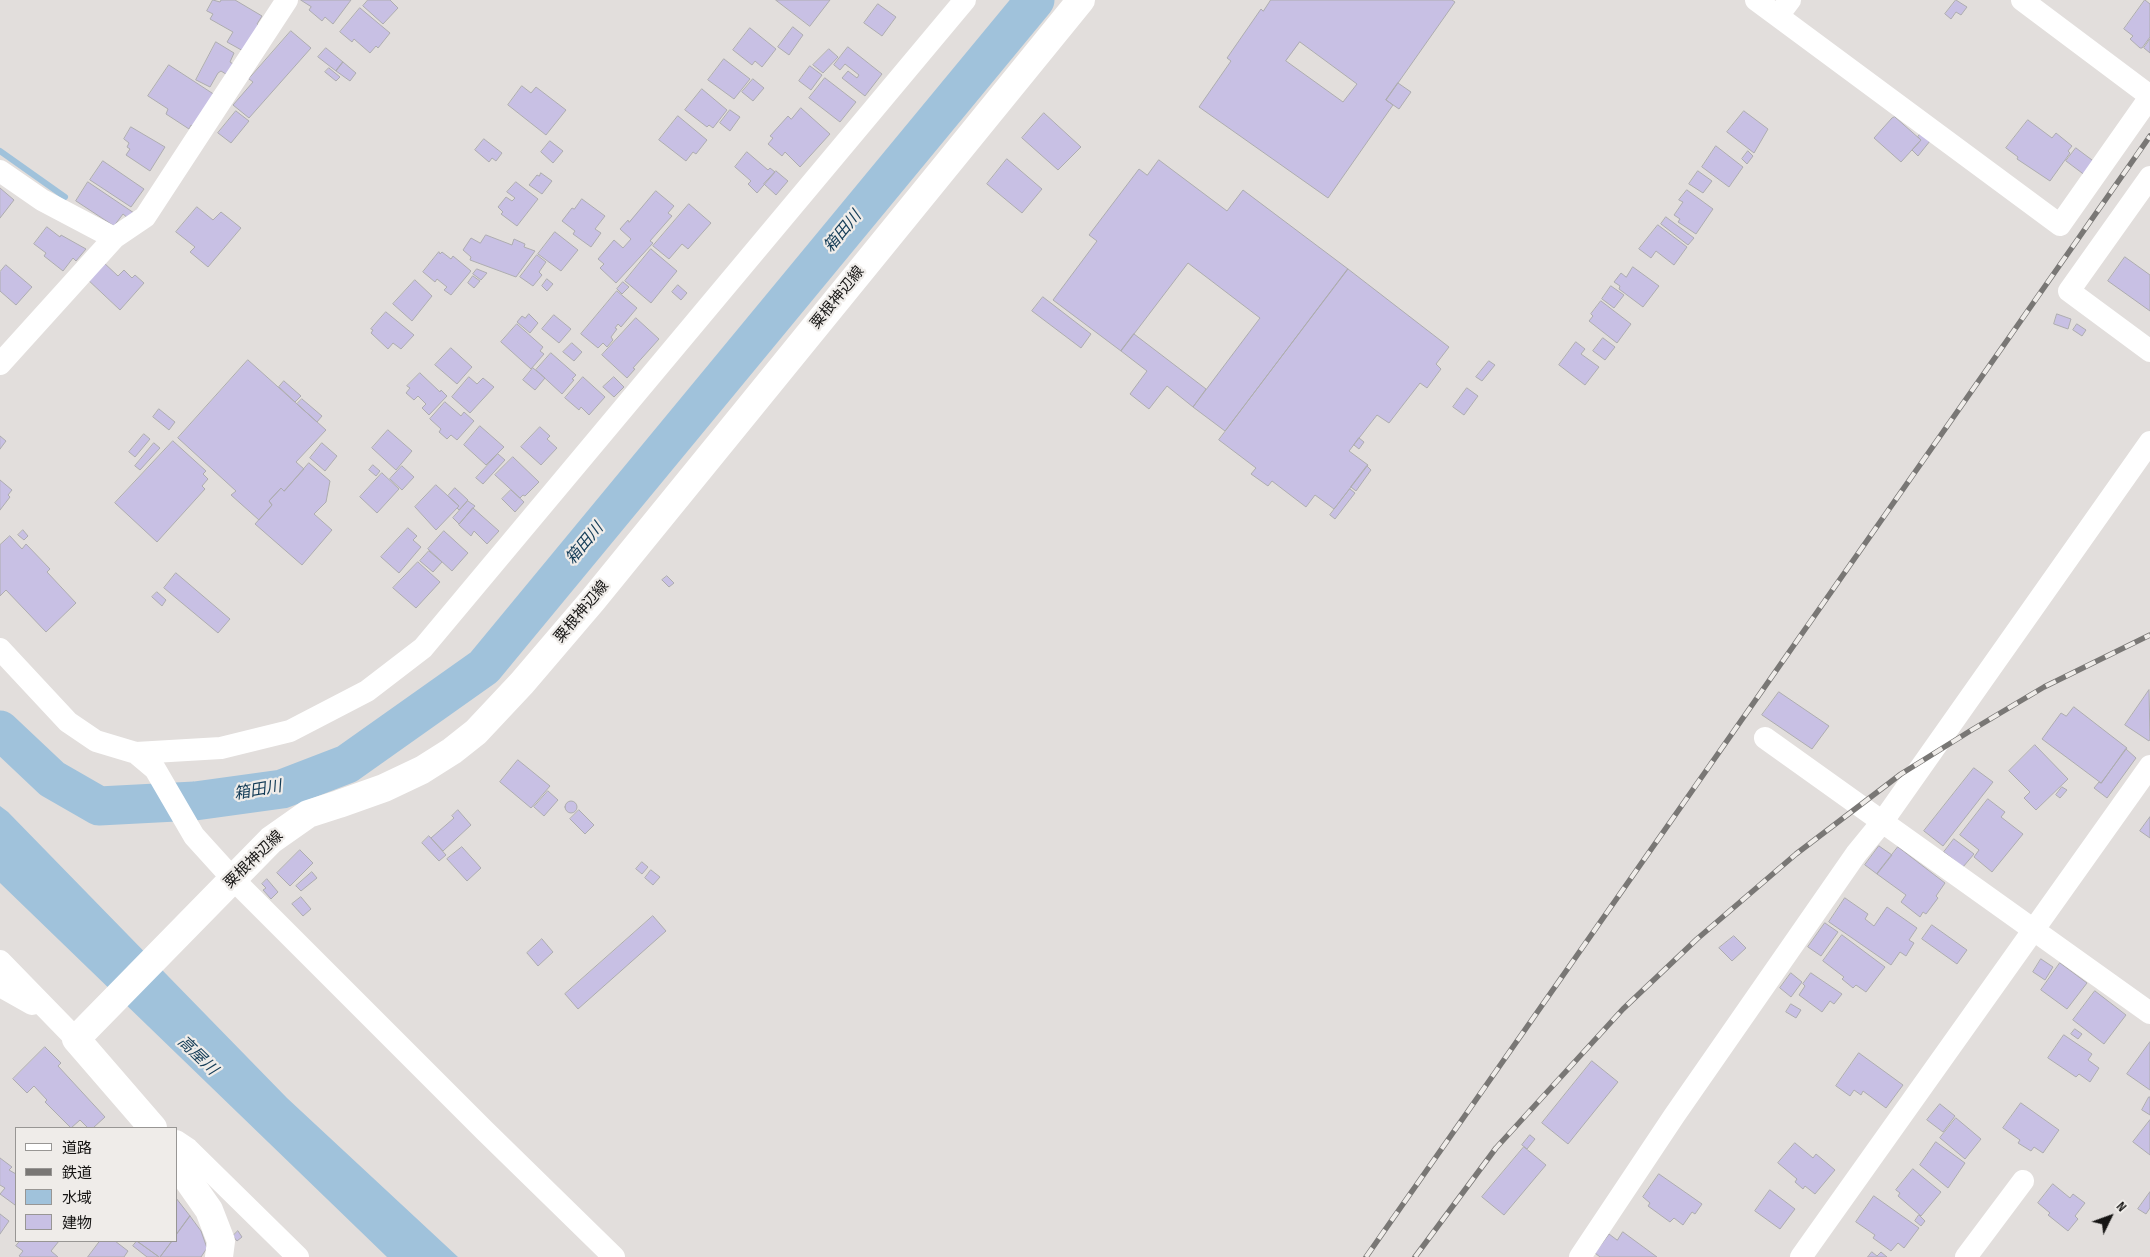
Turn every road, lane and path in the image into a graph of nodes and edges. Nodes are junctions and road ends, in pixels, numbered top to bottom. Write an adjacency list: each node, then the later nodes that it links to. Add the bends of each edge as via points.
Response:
1 (287, 0): 10 (street, via 145,217)
2 (965, 0): 16 (street, via 423,648 367,691 290,731 221,748)
3 (1081, 0): 19 (main road, 粟根神辺線, via 592,601 476,732 422,770 308,814 271,840)
4 (1756, 0): 6 (street)
5 (2022, 0): 7 (street)
6 (1784, 8): 7 (street, via 2060,225)
7 (2150, 96)
8 (0, 171): 10 (street, via 42,200)
9 (2150, 177): 11 (street, via 2069,291)
10 (114, 238): 12 (street)
11 (2150, 351)
12 (0, 364)
13 (2150, 442): 18 (street)
14 (0, 649): 16 (street, via 68,722 96,741)
15 (1765, 738): 18 (street)
16 (136, 753): 19 (street, via 155,768)
17 (2150, 766): 20 (street)
18 (1883, 821): 20 (street); 33 (street, via 1856,854)
19 (227, 886): 25 (main road, 粟根神辺線); 32 (street)
20 (2034, 929): 24 (street); 34 (street)
21 (0, 961): 23 (street)
22 (0, 986): 23 (street)
23 (50, 1013): 25 (street)
24 (2150, 1013)
25 (80, 1035): 26 (main road)
26 (153, 1126)
27 (178, 1142): 31 (street)
28 (178, 1166): 30 (main road, via 210,1210 221,1241)
29 (2023, 1182): 35 (street)
30 (219, 1257)
31 (298, 1257)
32 (614, 1257)
33 (1580, 1257)
34 (1801, 1257)
35 (1966, 1257)

